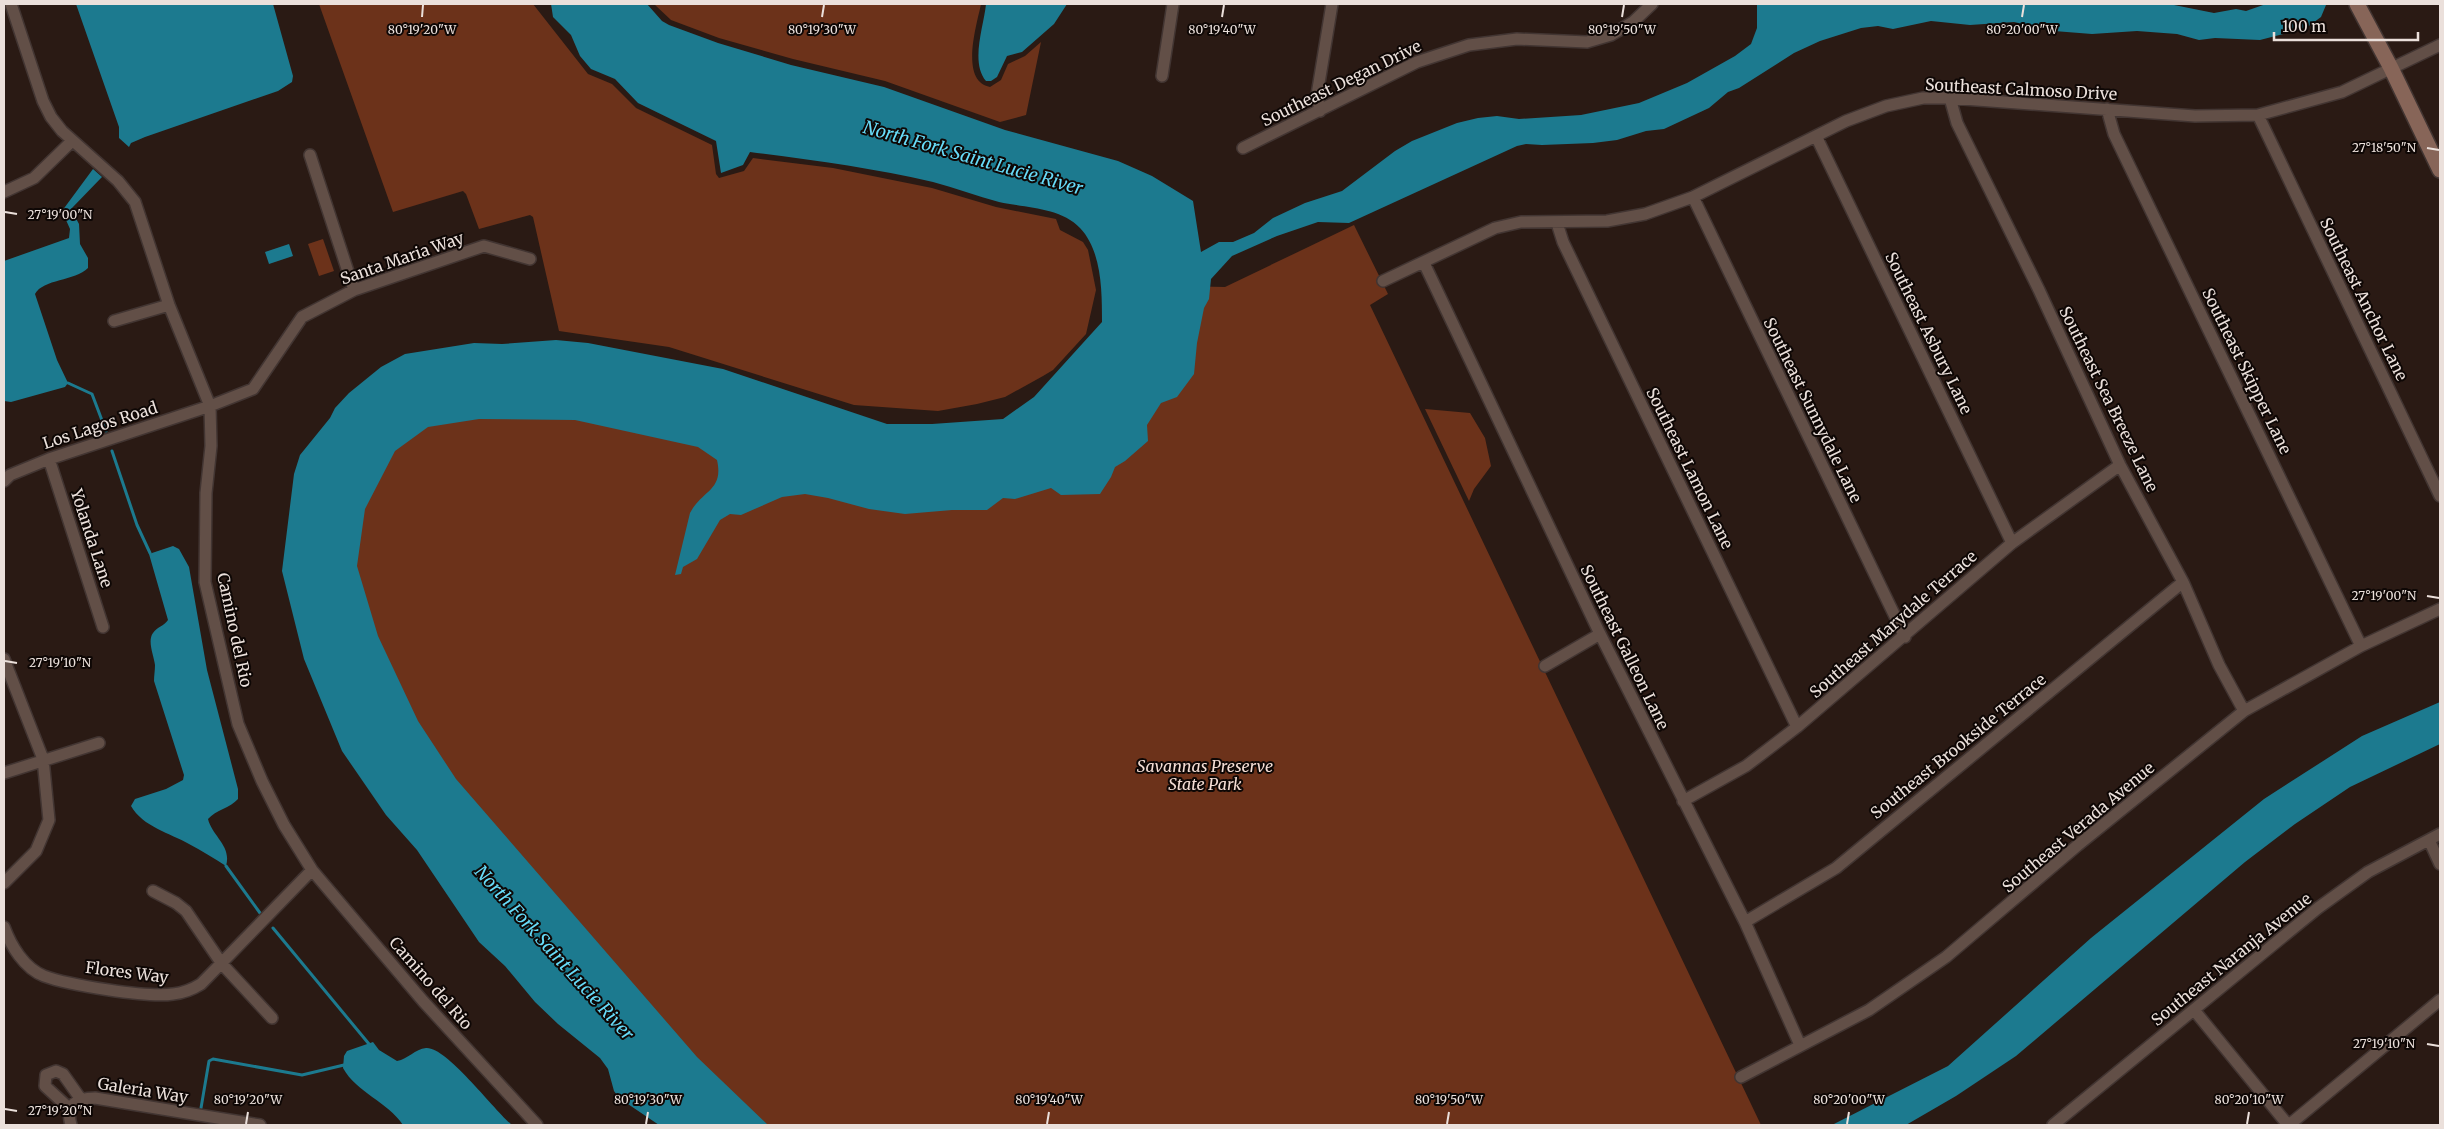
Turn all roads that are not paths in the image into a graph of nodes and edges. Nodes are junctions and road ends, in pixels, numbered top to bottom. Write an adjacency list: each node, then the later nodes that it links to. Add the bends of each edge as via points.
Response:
1 (11, 4): 14 (street, Camino del Rio, via 48,112)
2 (1173, 4): 8 (street)
3 (1332, 4): 11 (street, via 1317,95)
4 (1652, 4): 11 (street, Southeast Degan Drive, via 1633,22 1611,35 1587,42 1517,39 1469,45 1417,62)
5 (2357, 4): 7 (street)
6 (2440, 45): 7 (street, Southeast Calmoso Drive)
7 (2391, 68): 12 (street, Southeast Calmoso Drive, via 2342,92); 17 (street)
8 (1162, 76)
9 (1950, 98): 10 (street, Southeast Calmoso Drive); 13 (street, Southeast Calmoso Drive, via 1922,98 1886,106); 29 (street, Southeast Sea Breeze Lane, via 1957,123)
10 (2107, 108): 12 (street, Southeast Calmoso Drive, via 2195,116); 38 (street, Southeast Skipper Lane, via 2114,134)
11 (1320, 112): 15 (street, Southeast Degan Drive)
12 (2258, 115): 31 (street, Southeast Anchor Lane)
13 (1816, 136): 19 (street, Southeast Calmoso Drive); 32 (street, Southeast Asbury Lane)
14 (72, 141): 18 (street, via 34,178); 25 (street, Camino del Rio, via 100,162 135,202)
15 (1243, 148)
16 (310, 156): 24 (street)
17 (2440, 170)
18 (4, 192)
19 (1693, 197): 20 (street, Southeast Calmoso Drive, via 1626,218); 37 (street, Southeast Sunnydale Lane)
20 (1557, 223): 22 (street, Southeast Calmoso Drive, via 1521,222 1495,228); 42 (street, Southeast Lamon Lane, via 1563,242)
21 (530, 259): 24 (street, Santa Maria Way, via 484,246)
22 (1424, 263): 23 (street, Southeast Calmoso Drive); 36 (street, Southeast Galleon Lane)
23 (1382, 281)
24 (354, 290): 27 (street, Santa Maria Way, via 302,316 254,390)
25 (169, 305): 26 (street); 27 (street, Camino del Rio)
26 (114, 321)
27 (210, 406): 28 (street, Los Lagos Road); 50 (street, Camino del Rio, via 205,582 238,724 262,781)
28 (49, 459): 30 (street, Los Lagos Road); 35 (street, Yolanda Lane)
29 (2120, 465): 32 (street, Southeast Marydale Terrace); 33 (street, Southeast Sea Breeze Lane)
30 (4, 481)
31 (2440, 496)
32 (2012, 543): 37 (street, Southeast Marydale Terrace)
33 (2184, 582): 41 (street, Southeast Sea Breeze Lane, via 2219,665); 53 (street, Southeast Brookside Terrace, via 1836,868)
34 (2440, 609): 38 (street, Southeast Verada Avenue)
35 (103, 627)
36 (1600, 634): 40 (street); 46 (street, Southeast Galleon Lane)
37 (1904, 637): 42 (street, Southeast Marydale Terrace)
38 (2361, 646): 41 (street, Southeast Verada Avenue)
39 (5, 665): 44 (street)
40 (1544, 666)
41 (2244, 711): 59 (street, Southeast Verada Avenue, via 1946,957 1869,1010)
42 (1797, 727): 46 (street, Southeast Marydale Terrace, via 1746,766)
43 (100, 742): 44 (street)
44 (43, 759): 45 (street); 51 (street, via 49,820 36,851)
45 (4, 773)
46 (1683, 801): 53 (street, Southeast Galleon Lane)
47 (2440, 834): 48 (street, Southeast Naranja Avenue)
48 (2429, 840): 49 (street); 57 (street, Southeast Naranja Avenue, via 2368,872 2318,908)
49 (2440, 864)
50 (312, 870): 55 (street, Flores Way); 65 (street, Camino del Rio, via 423,1001)
51 (4, 883)
52 (153, 891): 55 (street, via 186,911)
53 (1745, 922): 59 (street, Southeast Galleon Lane)
54 (4, 927): 55 (street, Flores Way, via 10,943 29,966 56,980 166,995 196,988)
55 (222, 964): 58 (street)
56 (2440, 1000): 67 (street)
57 (2194, 1010): 66 (street, Southeast Naranja Avenue); 67 (street)
58 (272, 1018)
59 (1800, 1045): 60 (street, Southeast Verada Avenue)
60 (1741, 1077)
61 (80, 1098): 62 (street, Galeria Way); 62 (street, Galeria Way, via 62,1074 56,1071 46,1075 45,1086); 64 (street, Galeria Way)
62 (72, 1110): 63 (street, Galeria Way)
63 (71, 1125)
64 (260, 1125)
65 (537, 1125)
66 (2054, 1125)
67 (2288, 1125)

